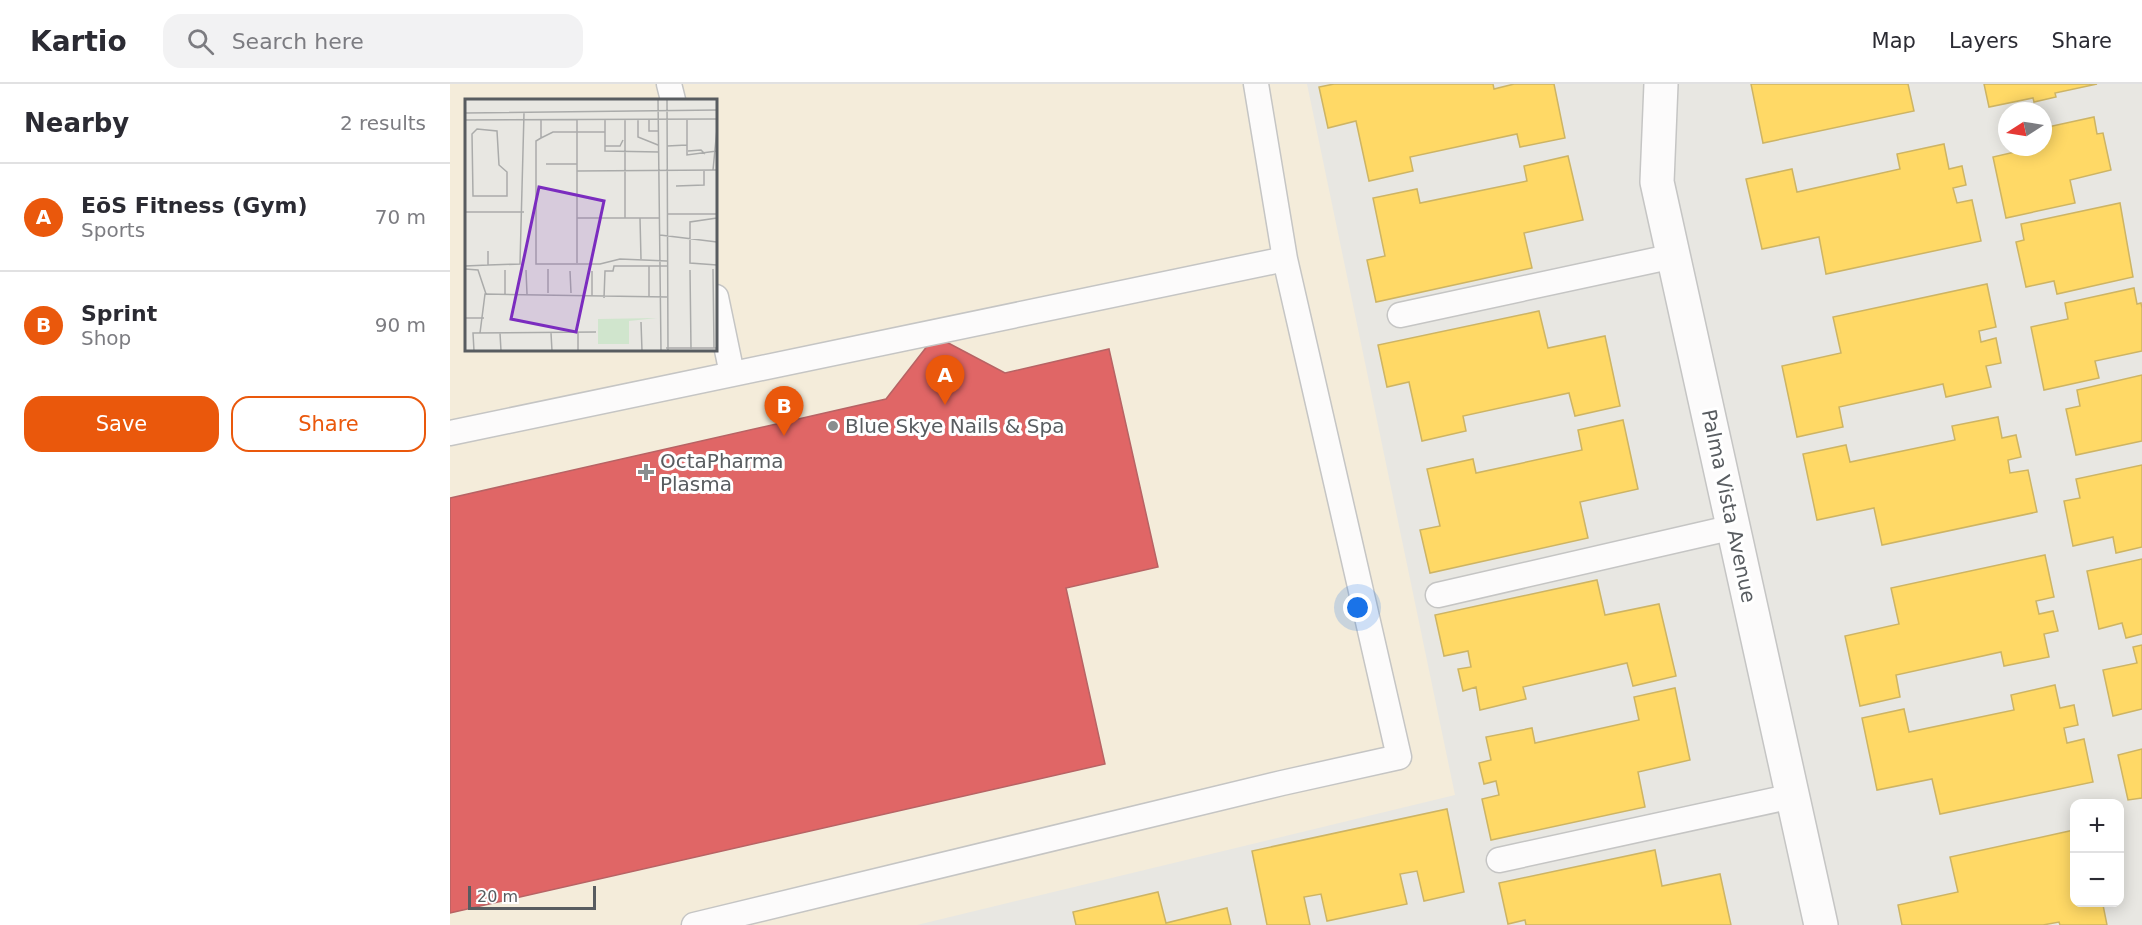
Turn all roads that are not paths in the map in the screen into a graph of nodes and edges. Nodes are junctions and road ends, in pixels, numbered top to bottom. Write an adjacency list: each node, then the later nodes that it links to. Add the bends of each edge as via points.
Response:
1 (669, 84): 4 (lane)
2 (1257, 84): 6 (lane)
3 (1661, 84): 5 (street, Palma Vista Avenue, via 1657,182)
4 (673, 99)
5 (1674, 256): 8 (lane); 11 (street, Palma Vista Avenue)
6 (1285, 259): 9 (lane); 15 (lane, via 1399,757)
7 (717, 302): 9 (lane)
8 (1400, 315)
9 (732, 374): 10 (lane)
10 (450, 433)
11 (1734, 527): 12 (lane); 13 (street, Palma Vista Avenue)
12 (1438, 595)
13 (1793, 796): 14 (lane); 16 (street, Palma Vista Avenue)
14 (1499, 861)
15 (694, 925)
16 (1821, 925)

